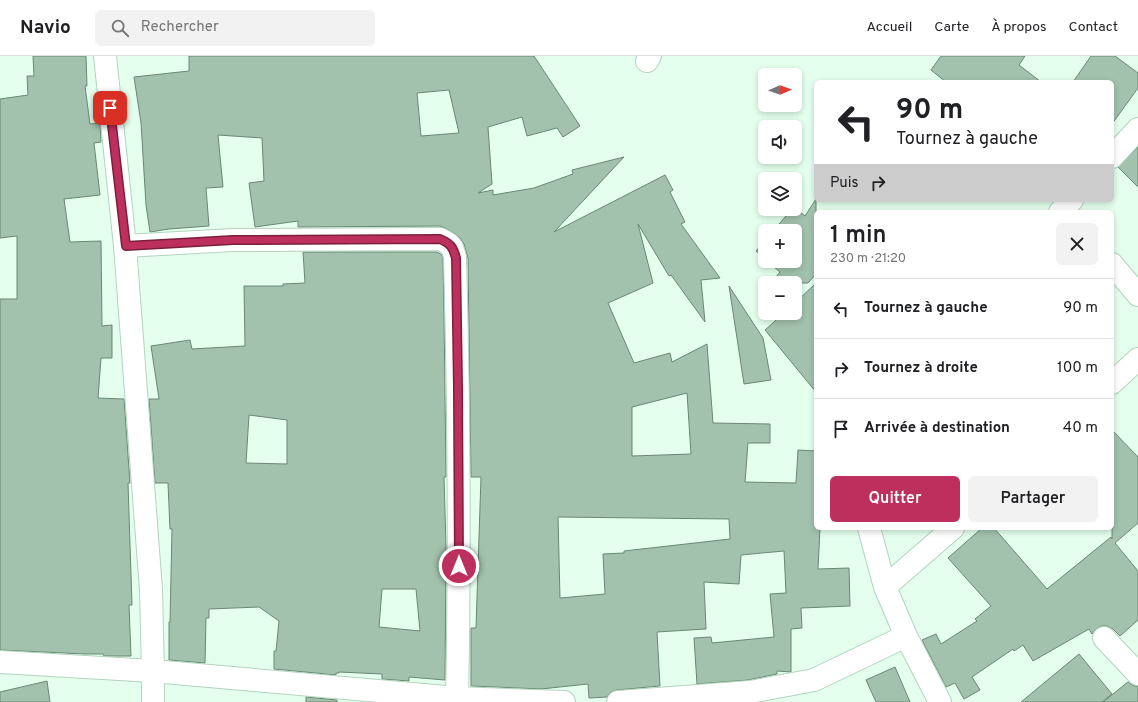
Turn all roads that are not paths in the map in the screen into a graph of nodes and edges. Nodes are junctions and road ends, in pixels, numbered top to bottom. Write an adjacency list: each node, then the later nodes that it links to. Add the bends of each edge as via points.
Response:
1 (104, 56): 4 (street)
2 (1138, 130): 3 (street)
3 (1114, 155)
4 (126, 246): 15 (street, via 151,590); 17 (street, via 233,240 440,239 448,242 456,258 459,581)
5 (1114, 266): 6 (street)
6 (1138, 295)
7 (1138, 359): 8 (street)
8 (1114, 381)
9 (870, 530): 11 (street)
10 (950, 530): 11 (street)
11 (885, 587): 12 (street)
12 (906, 636): 20 (street, via 814,680 750,692); 21 (street)
13 (1104, 638): 16 (street)
14 (0, 662): 15 (street)
15 (153, 670): 17 (street); 18 (street)
16 (1138, 674)
17 (457, 700): 19 (street)
18 (153, 702)
19 (564, 702)
20 (618, 702)
21 (940, 702)

